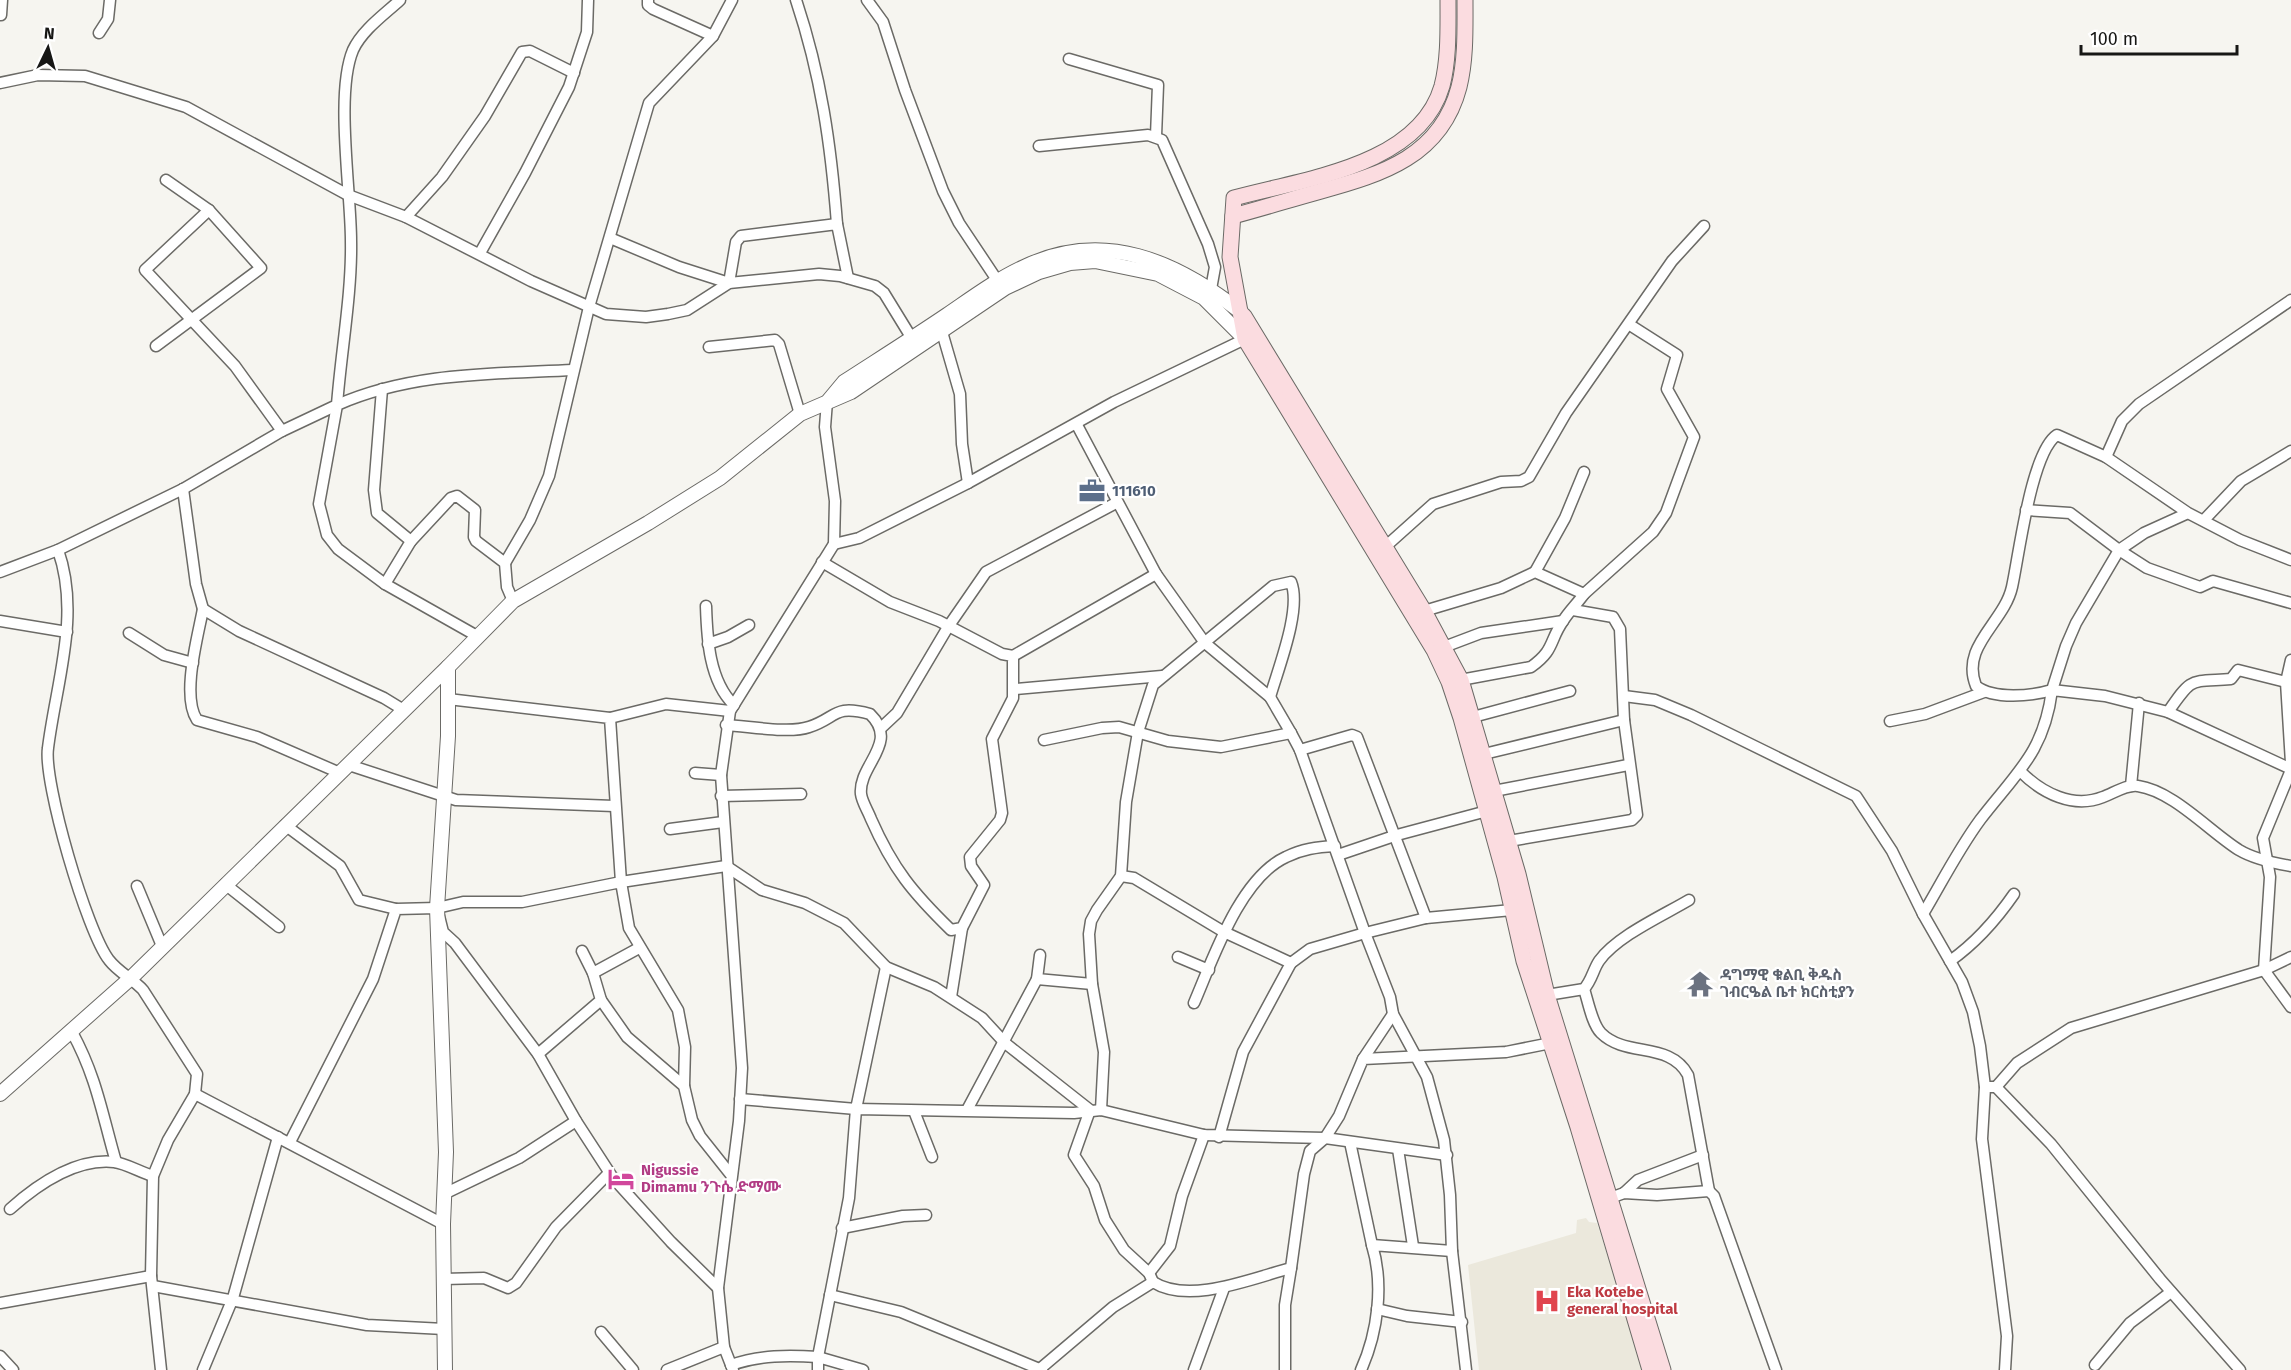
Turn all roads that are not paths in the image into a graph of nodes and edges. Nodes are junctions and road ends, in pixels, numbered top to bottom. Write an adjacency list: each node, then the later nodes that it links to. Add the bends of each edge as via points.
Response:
1 (2, 0): 11 (street)
2 (110, 0): 12 (street, via 108,19)
3 (400, 0): 20 (street, via 354,48 347,72)
4 (588, 0): 15 (street, via 587,32)
5 (648, 0): 13 (street, via 653,9)
6 (732, 0): 13 (street)
7 (796, 0): 24 (street, via 825,105)
8 (867, 0): 29 (street, via 883,22 943,190 959,223)
9 (1448, 0): 22 (main road, via 1442,87 1410,135 1364,163 1234,198)
10 (1465, 0): 22 (main road, via 1459,87 1450,110 1422,148 1377,175)
11 (1, 15)
12 (99, 33)
13 (713, 36): 26 (street, via 649,103)
14 (1069, 59): 17 (street, via 1158,85)
15 (574, 74): 23 (street, via 530,51 522,52 485,116 442,177); 27 (street)
16 (0, 83): 20 (street, via 38,75 85,76 186,107)
17 (1156, 136): 18 (street); 31 (street, via 1162,141 1208,244 1215,267)
18 (1039, 146)
19 (166, 180): 21 (street)
20 (348, 195): 23 (street); 47 (street, via 351,242)
21 (209, 210): 37 (street, via 146,268); 37 (street, via 261,270)
22 (1233, 216): 35 (main road, via 1230,257)
23 (406, 217): 27 (street)
24 (837, 224): 28 (street); 30 (street, via 741,236 736,242)
25 (1704, 226): 38 (street, via 1672,261)
26 (610, 238): 30 (street); 34 (street)
27 (480, 253): 34 (street)
28 (848, 278): 30 (street, via 819,274); 40 (street, via 884,292)
29 (997, 280): 31 (street, via 1054,256 1091,249 1162,262); 32 (street)
30 (729, 283): 34 (street, via 687,310 668,314 606,314)
31 (1211, 289): 35 (street)
32 (988, 293): 39 (street); 40 (street); 41 (street, via 1070,263 1095,261 1128,266 1158,273 1190,289 1222,314)
33 (2287, 303): 36 (street); 52 (street, via 2139,404 2122,421)
34 (589, 307): 44 (street)
35 (1241, 312): 41 (main road); 62 (main road)
36 (2291, 316)
37 (189, 319): 42 (street); 50 (street, via 235,366)
38 (1630, 325): 62 (street, via 1566,413 1529,477 1433,504); 72 (street, via 1677,355 1667,389 1693,432 1694,442 1666,513 1653,532)
39 (942, 332): 46 (street, via 851,392); 54 (street, via 960,394)
40 (911, 337): 46 (street, via 844,382)
41 (1245, 339): 49 (street, via 1114,402); 94 (main road)
42 (156, 346)
43 (709, 347): 48 (street, via 775,340)
44 (573, 370): 45 (street, via 433,377); 67 (street, via 549,476)
45 (382, 388): 47 (street); 60 (street, via 374,490 377,513)
46 (827, 401): 48 (street); 61 (street, via 825,427 835,501)
47 (337, 405): 50 (street); 71 (street, via 321,484 321,521 338,549)
48 (800, 414): 73 (street, via 720,478)
49 (1077, 425): 54 (street); 56 (street)
50 (282, 431): 55 (street)
51 (2291, 451): 59 (street, via 2241,481)
52 (2106, 457): 57 (street, via 2062,436 2051,439); 58 (street)
53 (1584, 472): 69 (street, via 1565,518)
54 (968, 483): 61 (street, via 859,538)
55 (183, 489): 63 (street); 76 (street)
56 (1116, 503): 70 (street); 82 (street, via 986,572)
57 (2026, 510): 64 (street, via 2070,513); 99 (street, via 2009,598 1979,644 1972,663 1976,686)
58 (2188, 513): 59 (street); 64 (street, via 2144,533)
59 (2204, 520): 65 (street, via 2240,540)
60 (411, 541): 67 (street, via 457,496 475,510 476,541); 71 (street)
61 (834, 544): 66 (street)
62 (1385, 547): 77 (main road)
63 (58, 550): 68 (street); 83 (street, via 66,582)
64 (2119, 550): 74 (street, via 2147,568 2200,587 2213,581); 97 (street, via 2076,623)
65 (2291, 560)
66 (822, 562): 82 (street, via 890,602); 104 (street)
67 (505, 563): 73 (street)
68 (0, 572)
69 (1534, 572): 72 (street); 77 (street, via 1501,588)
70 (1156, 574): 86 (street); 89 (street)
71 (386, 584): 85 (street)
72 (1584, 594): 78 (street)
73 (513, 601): 85 (street)
74 (2291, 603)
75 (706, 606): 87 (street)
76 (203, 609): 91 (street); 105 (street, via 239,631)
77 (1424, 610): 88 (main road)
78 (1573, 610): 80 (street); 100 (street, via 1606,614 1617,622)
79 (0, 621): 83 (street)
80 (1563, 621): 88 (street, via 1480,633); 94 (street, via 1551,649 1531,667)
81 (749, 625): 87 (street)
82 (948, 627): 89 (street); 112 (street, via 897,712)
83 (67, 632): 168 (street, via 47,768 72,867 97,939 110,961)
84 (129, 633): 91 (street, via 164,655)
85 (477, 636): 92 (street)
86 (1205, 643): 93 (street); 101 (street); 101 (street, via 1273,586 1291,582 1293,612)
87 (708, 644): 104 (street)
88 (1444, 646): 94 (main road)
89 (1013, 656): 96 (street)
90 (2291, 660): 95 (street)
91 (193, 663): 120 (street, via 191,711 197,720)
92 (448, 667): 102 (street); 105 (street)
93 (1162, 676): 96 (street); 113 (street, via 1153,685)
94 (1455, 681): 107 (main road); 131 (main road)
95 (2288, 684): 106 (street, via 2238,670 2231,679 2197,680 2184,688); 118 (street)
96 (1015, 689): 153 (street, via 992,739 1002,813 970,857 971,866 984,885)
97 (2052, 690): 99 (street, via 2039,694); 103 (street); 122 (street, via 2048,722)
98 (1570, 691): 107 (street)
99 (1984, 692): 110 (street, via 1925,714)
100 (1624, 696): 109 (street); 150 (street, via 1655,700 1682,711 1856,796 1892,851)
101 (1270, 697): 114 (street)
102 (448, 699): 108 (street); 128 (street)
103 (2139, 704): 106 (street); 125 (street)
104 (732, 708): 108 (street, via 666,704); 111 (street)
105 (402, 709): 120 (street)
106 (2168, 712): 121 (street)
107 (1473, 717): 117 (main road)
108 (610, 718): 130 (street)
109 (1624, 720): 117 (street); 119 (street)
110 (1890, 721)
111 (726, 725): 112 (street, via 796,729 848,710 870,714); 124 (street)
112 (881, 728): 153 (street, via 878,749 861,786 861,795 883,847 911,890 951,930)
113 (1138, 732): 114 (street, via 1168,741 1221,747); 115 (street, via 1102,728); 141 (street, via 1126,802)
114 (1291, 733): 116 (street)
115 (1044, 740)
116 (1300, 750): 135 (street, via 1352,735 1358,737); 137 (street)
117 (1484, 754): 126 (main road)
118 (2291, 764)
119 (1628, 765): 126 (street); 136 (street, via 1638,811 1632,820)
120 (344, 769): 128 (street); 133 (street)
121 (2291, 770): 138 (street, via 2263,838)
122 (2021, 771): 125 (street, via 2034,785 2075,802); 150 (street, via 1980,820 1943,875)
123 (695, 773): 124 (street)
124 (721, 775): 129 (street)
125 (2131, 786): 138 (street, via 2151,790 2240,850)
126 (1494, 791): 136 (main road)
127 (801, 794): 129 (street)
128 (444, 796): 130 (street, via 456,800); 147 (street)
129 (721, 796): 132 (street)
130 (614, 806): 142 (street)
131 (1487, 812): 135 (street); 149 (main road)
132 (723, 822): 134 (street); 139 (street)
133 (285, 825): 143 (street); 148 (street, via 340,866 362,902)
134 (670, 829)
135 (1397, 836): 137 (street); 151 (street)
136 (1509, 841): 172 (main road)
137 (1337, 850): 154 (street, via 1310,847 1284,858 1263,875 1240,903); 155 (street)
138 (2265, 861): 140 (street); 166 (street, via 2270,877)
139 (726, 866): 142 (street); 164 (street, via 762,890 805,903 844,923); 188 (street, via 742,1068)
140 (2291, 866)
141 (1121, 876): 154 (street, via 1134,878); 170 (street, via 1091,921)
142 (621, 882): 147 (street, via 522,902 463,902); 157 (street, via 629,928)
143 (225, 884): 152 (street); 156 (street)
144 (137, 886): 156 (street)
145 (2014, 894): 162 (street, via 1971,947)
146 (1689, 900): 171 (street, via 1620,942 1599,961)
147 (437, 908): 148 (street); 181 (street, via 443,932); 209 (street, via 446,1152)
148 (396, 909): 198 (street, via 373,979)
149 (1512, 910): 151 (street); 180 (main road)
150 (1923, 914): 162 (street)
151 (1426, 918): 155 (street)
152 (279, 927)
153 (962, 928): 173 (street)
154 (1224, 932): 163 (street); 165 (street)
155 (1365, 933): 163 (street, via 1310,949); 177 (street)
156 (162, 946): 168 (street)
157 (639, 948): 167 (street); 184 (street, via 678,1010 685,1047)
158 (582, 951): 167 (street)
159 (1040, 955): 169 (street)
160 (1178, 957): 165 (street)
161 (2291, 957): 166 (street)
162 (1950, 961): 185 (street, via 1973,1012)
163 (1291, 963): 196 (street, via 1243,1052)
164 (886, 967): 173 (street); 189 (street)
165 (1209, 970): 175 (street)
166 (2264, 970): 176 (street); 185 (street, via 2071,1028 2017,1063)
167 (593, 974): 174 (street)
168 (132, 977): 178 (street); 187 (street, via 196,1074)
169 (1037, 979): 170 (street); 179 (street)
170 (1092, 984): 191 (street, via 1104,1052)
171 (1584, 989): 172 (street); 202 (street, via 1600,1032 1615,1043 1665,1054 1683,1066)
172 (1547, 995): 210 (main road)
173 (951, 997): 179 (street, via 982,1018)
174 (601, 1000): 181 (street); 184 (street, via 627,1037)
175 (1194, 1003)
176 (2291, 1007)
177 (1393, 1014): 182 (street); 183 (street)
178 (72, 1032): 186 (street); 204 (street, via 98,1089)
179 (1005, 1043): 190 (street, via 997,1051); 191 (street)
180 (1551, 1043): 182 (street, via 1506,1053); 210 (main road)
181 (538, 1054): 193 (street)
182 (1414, 1055): 183 (street); 201 (street, via 1427,1077)
183 (1363, 1059): 197 (street, via 1339,1116)
184 (684, 1086): 206 (street, via 700,1136)
185 (1991, 1087): 224 (street, via 2050,1144); 253 (street, via 1982,1139 2007,1336)
186 (0, 1094)
187 (195, 1094): 195 (street); 207 (street, via 168,1140)
188 (740, 1099): 189 (street); 206 (street)
189 (856, 1108): 192 (street); 214 (street, via 849,1198)
190 (968, 1110): 191 (street); 192 (street)
191 (1095, 1110): 194 (street); 219 (street, via 1074,1155 1094,1186 1114,1235)
192 (914, 1111): 203 (street)
193 (576, 1121): 205 (street); 209 (street, via 519,1158)
194 (1204, 1135): 196 (street); 219 (street, via 1182,1196 1170,1246)
195 (278, 1137): 198 (street); 226 (street)
196 (1219, 1137): 197 (street)
197 (1325, 1138): 199 (street); 218 (street, via 1311,1151 1304,1174)
198 (290, 1142): 213 (street)
199 (1350, 1142): 200 (street); 215 (street)
200 (1398, 1149): 201 (street); 216 (street)
201 (1447, 1155): 217 (street)
202 (1703, 1155): 208 (street); 210 (street, via 1638,1180)
203 (932, 1157)
204 (116, 1162): 207 (street); 211 (street, via 62,1173 30,1191)
205 (609, 1173): 220 (street, via 556,1227 516,1283 508,1288 484,1278); 222 (street)
206 (731, 1174): 222 (street)
207 (153, 1176): 221 (street)
208 (1709, 1191): 210 (street); 252 (street, via 1720,1207)
209 (444, 1194): 213 (street)
210 (1612, 1198): 250 (main road); 251 (main road)
211 (10, 1209)
212 (926, 1215): 214 (street)
213 (443, 1224): 220 (street)
214 (842, 1228): 225 (street)
215 (1372, 1245): 216 (street); 228 (street, via 1379,1283)
216 (1413, 1246): 217 (street)
217 (1452, 1251): 229 (street)
218 (1291, 1268): 223 (street); 247 (street, via 1285,1305)
219 (1151, 1277): 223 (street, via 1160,1286 1189,1290); 237 (street)
220 (443, 1279): 230 (street)
221 (152, 1281): 226 (street); 227 (street); 239 (street)
222 (718, 1288): 232 (street)
223 (1224, 1288): 246 (street)
224 (2171, 1292): 235 (street, via 2130,1323); 254 (street)
225 (830, 1295): 234 (street); 237 (street, via 902,1312)
226 (233, 1298): 230 (street, via 367,1325); 240 (street)
227 (1, 1301)
228 (1377, 1309): 229 (street); 248 (street)
229 (1462, 1322): 249 (street)
230 (444, 1329): 241 (street)
231 (601, 1332): 242 (street)
232 (724, 1347): 236 (street); 243 (street)
233 (0, 1356): 238 (street)
234 (818, 1357): 236 (street, via 751,1358); 244 (street); 245 (street)
235 (2095, 1365)
236 (732, 1368)
237 (1041, 1369)
238 (13, 1370)
239 (160, 1370)
240 (203, 1370)
241 (446, 1370)
242 (633, 1370)
243 (667, 1370)
244 (818, 1370)
245 (863, 1370)
246 (1194, 1370)
247 (1285, 1370)
248 (1362, 1370)
249 (1466, 1370)
250 (1650, 1370)
251 (1663, 1370)
252 (1776, 1370)
253 (2005, 1370)
254 (2240, 1370)

